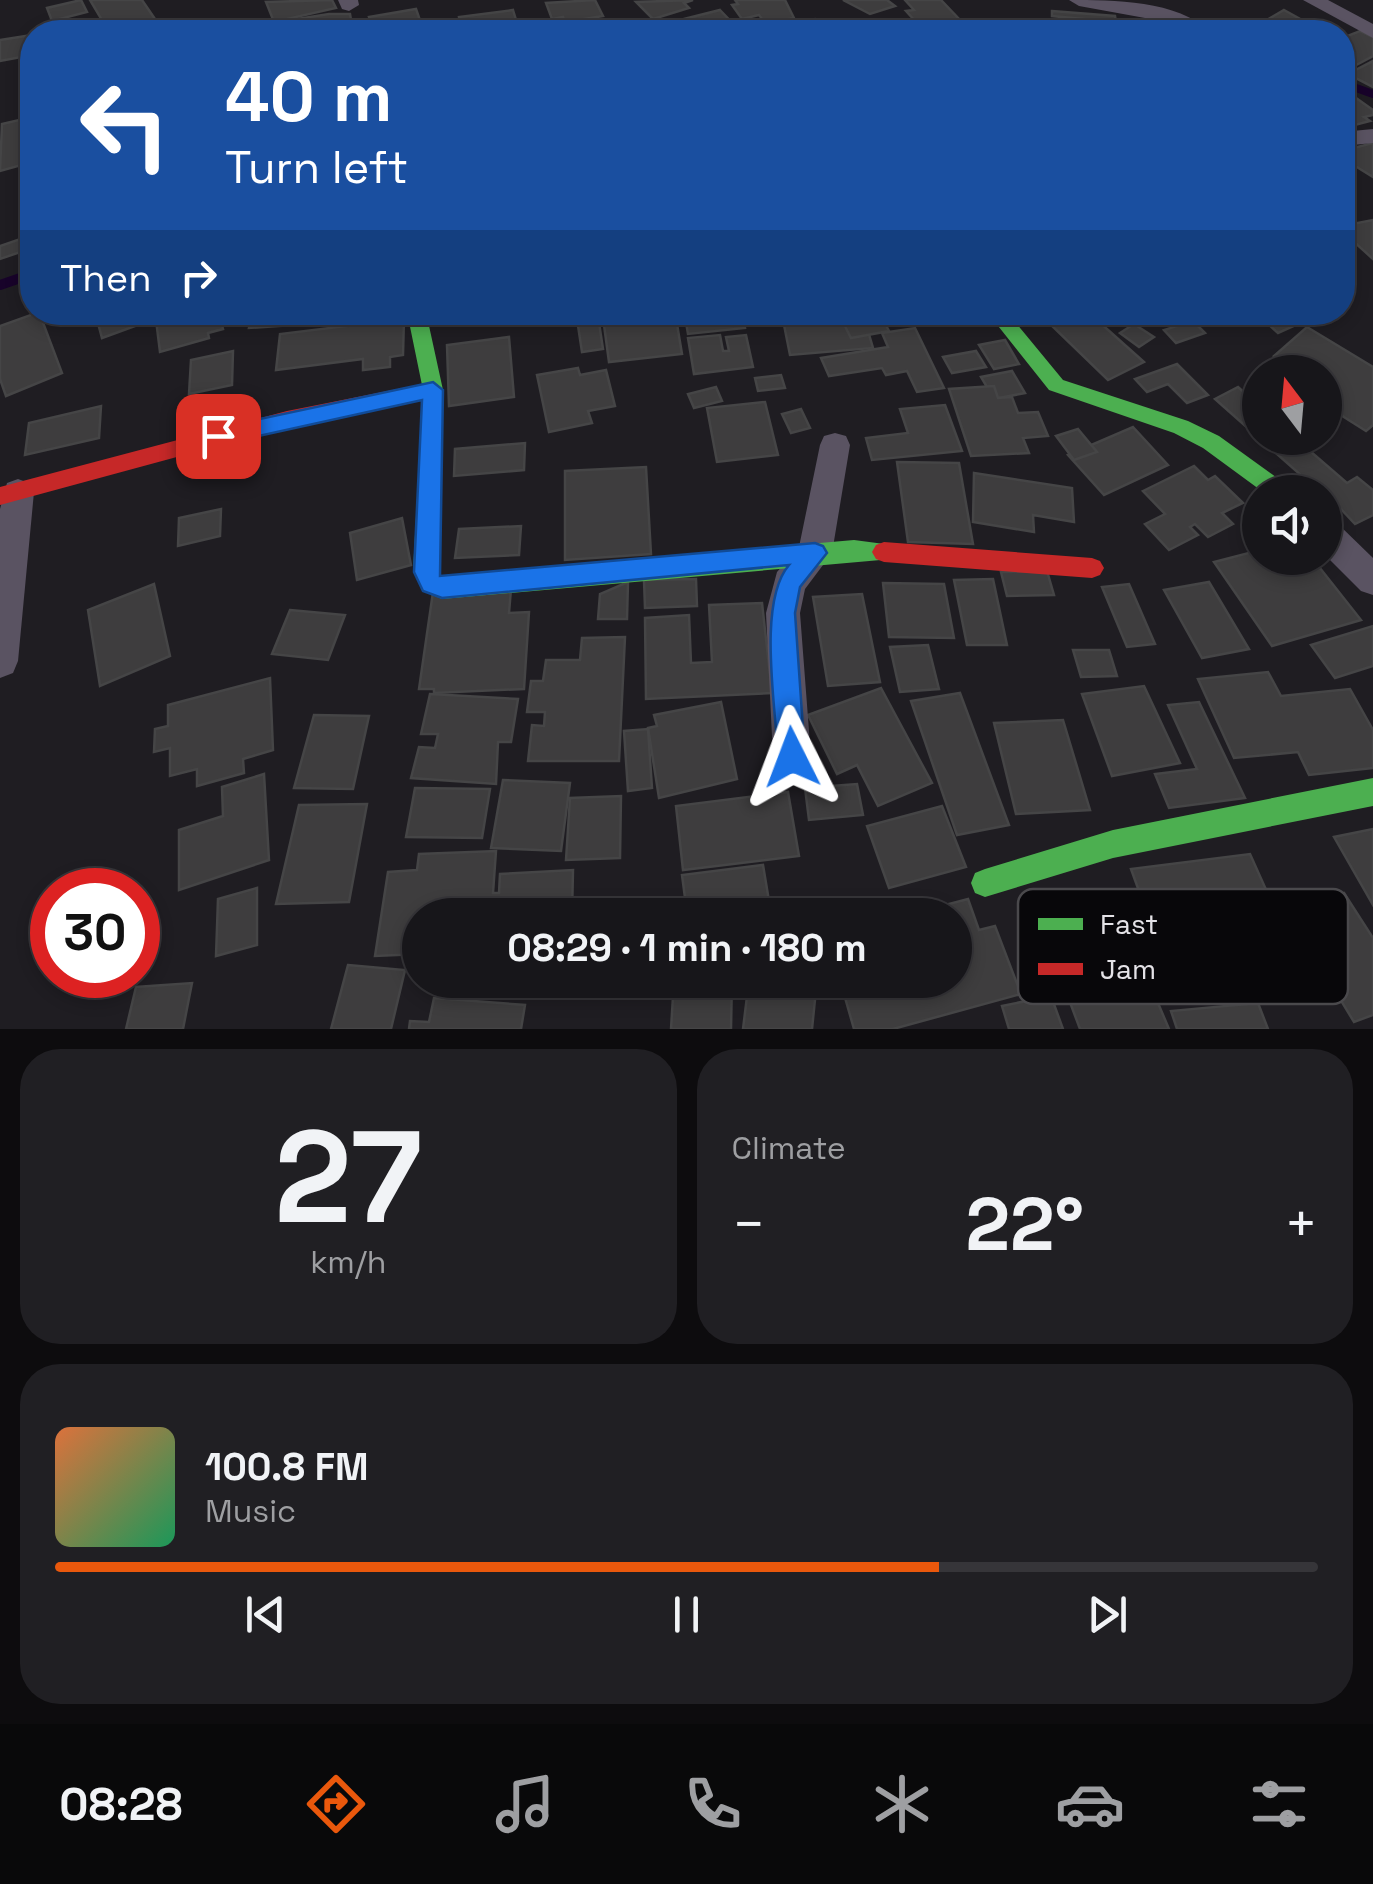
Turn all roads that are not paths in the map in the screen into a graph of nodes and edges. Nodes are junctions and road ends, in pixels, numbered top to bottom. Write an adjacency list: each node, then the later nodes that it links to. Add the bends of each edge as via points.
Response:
1 (1079, 0): 3 (street)
2 (1313, 0): 4 (street)
3 (1178, 20)
4 (1350, 20)
5 (419, 325): 7 (street)
6 (1007, 325): 9 (street, via 1056,386 1181,427)
7 (433, 390): 10 (street, via 270,423); 12 (street, via 425,546 431,584 454,589)
8 (835, 444): 12 (street)
9 (1256, 475)
10 (9, 494): 15 (street)
11 (1342, 550): 14 (street)
12 (815, 553): 13 (street, via 926,553); 16 (street, via 789,582 783,613)
13 (1092, 568)
14 (1373, 580)
15 (0, 662)
16 (792, 757)
17 (1373, 792): 18 (street, via 1113,844)
18 (985, 883)

